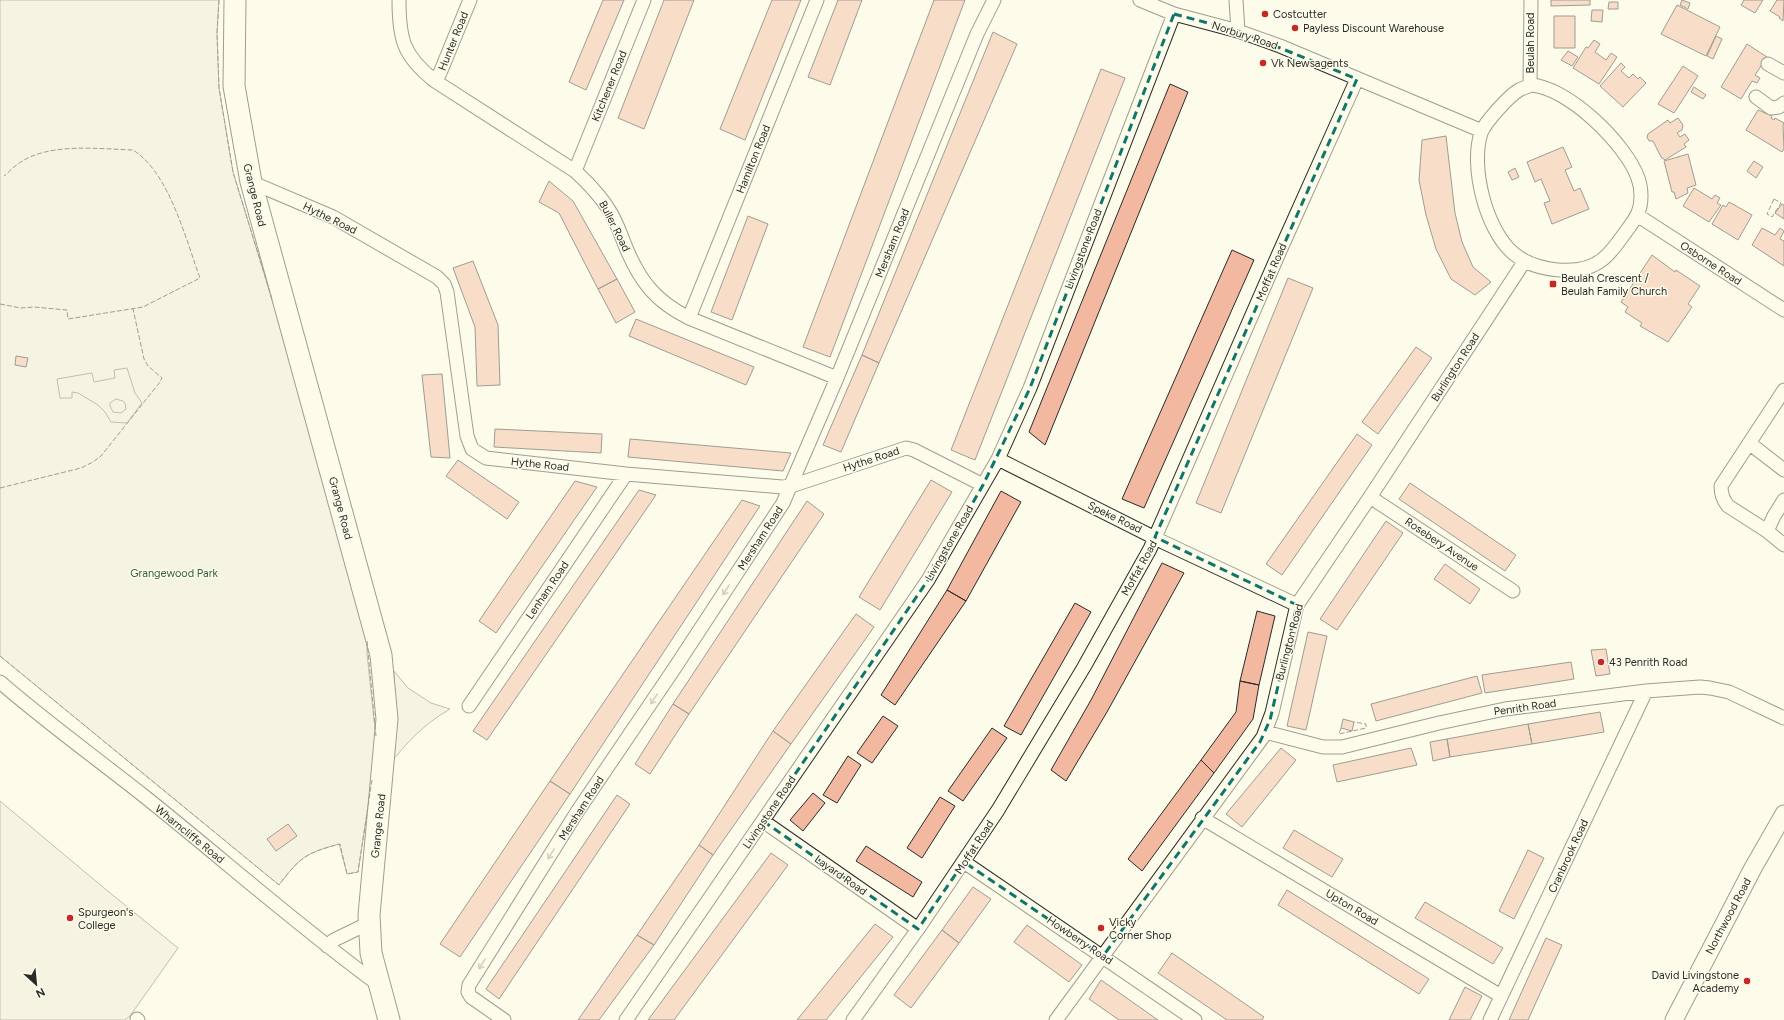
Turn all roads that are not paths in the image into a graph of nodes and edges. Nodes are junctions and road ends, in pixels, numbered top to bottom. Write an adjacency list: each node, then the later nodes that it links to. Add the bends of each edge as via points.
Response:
1 (235, 0): 21 (main road, Grange Road, via 234,86)
2 (399, 0): 15 (street, Buller Road, via 399,19 404,45 416,64)
3 (470, 0): 15 (street, Hunter Road)
4 (644, 0): 20 (street, Kitchener Road)
5 (817, 0): 25 (street, Hamilton Road)
6 (994, 0): 26 (street, Mersham Road, via 977,34)
7 (1140, 0): 10 (street, Norbury Road)
8 (1236, 0): 11 (street)
9 (1531, 0): 16 (street, Beulah Road)
10 (1174, 14): 11 (street, Norbury Road); 29 (street, Livingstone Road, via 1030,388)
11 (1238, 31): 14 (street, Norbury Road)
12 (1768, 64): 13 (street)
13 (1784, 73)
14 (1357, 79): 19 (street, Norbury Road); 37 (street, Moffat Road)
15 (435, 81): 20 (street, Buller Road)
16 (1530, 85): 19 (street, via 1514,94); 22 (street, via 1547,88 1572,102 1625,153 1639,179 1641,204)
17 (1756, 97): 18 (street, via 1771,108)
18 (1784, 103)
19 (1482, 131): 23 (street, via 1478,153 1485,208 1500,240)
20 (575, 171): 25 (street, Buller Road, via 610,211 627,250 647,286 672,310)
21 (250, 182): 31 (street, Hythe Road, via 333,217 437,277 444,284 467,436 472,449 486,458); 50 (main road, Grange Road, via 381,655 387,720)
22 (1637, 215): 23 (street, via 1609,254 1593,265 1558,270); 24 (street, Osborne Road)
23 (1524, 262): 34 (street, Burlington Road)
24 (1784, 310)
25 (689, 318): 26 (street, Buller Road)
26 (837, 378): 33 (street, Mersham Road)
27 (1784, 390): 28 (street)
28 (1749, 443): 30 (street); 36 (street, via 1721,486 1721,494 1728,506)
29 (998, 459): 32 (street, Livingstone Road); 37 (street, Speke Road)
30 (1784, 470)
31 (626, 474): 33 (street, Hythe Road, via 767,487); 43 (street, Lenham Road)
32 (983, 485): 33 (street, Hythe Road, via 906,448); 48 (street, Livingstone Road, via 928,580)
33 (791, 486): 57 (street, Mersham Road, one-way to 57, via 783,504 577,812 469,985 468,992 471,997)
34 (1370, 497): 39 (street, Rosebery Avenue); 40 (street, Burlington Road)
35 (1784, 500): 36 (street)
36 (1767, 531): 38 (street)
37 (1155, 537): 40 (street, Speke Road); 49 (street, Moffat Road, via 1084,667)
38 (1784, 545)
39 (1513, 591)
40 (1297, 605): 45 (street, Burlington Road, via 1272,713)
41 (0, 682): 52 (street, Wharncliffe Road)
42 (1646, 691): 44 (street, Penrith Road, via 1700,687 1719,689); 45 (street, Penrith Road, via 1474,715 1342,746 1323,747); 55 (street, Cranbrook Road)
43 (469, 706)
44 (1784, 718)
45 (1265, 732): 47 (street, Burlington Road)
46 (1784, 814): 63 (street, Northwood Road)
47 (1202, 818): 53 (street, Burlington Road); 55 (street, Upton Road)
48 (763, 821): 51 (street, Layard Road); 58 (street, Livingstone Road)
49 (964, 862): 51 (street, Moffat Road); 53 (street, Howberry Road)
50 (369, 923): 52 (street); 54 (main road, Grange Road, via 371,953)
51 (918, 929): 59 (street, Moffat Road)
52 (327, 946): 54 (street, Wharncliffe Road)
53 (1103, 956): 60 (street, Burlington Road); 61 (street, Howberry Road)
54 (379, 985): 56 (main road, Grange Road)
55 (1501, 996): 62 (street, Cranbrook Road)
56 (389, 1020)
57 (504, 1020)
58 (626, 1020)
59 (852, 1020)
60 (1056, 1020)
61 (1195, 1020)
62 (1490, 1020)
63 (1674, 1020)

